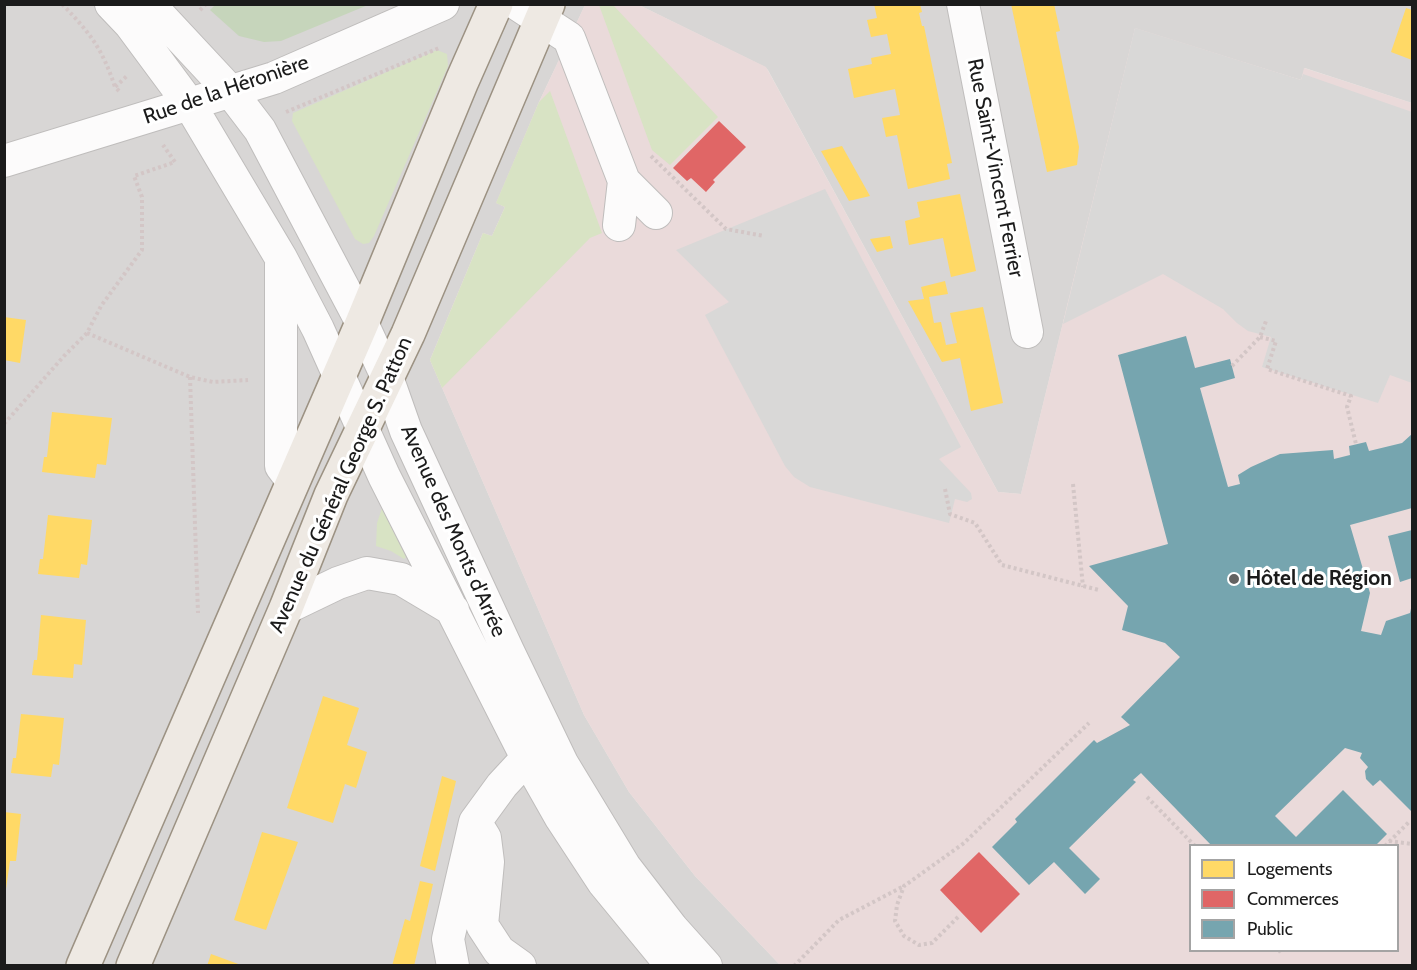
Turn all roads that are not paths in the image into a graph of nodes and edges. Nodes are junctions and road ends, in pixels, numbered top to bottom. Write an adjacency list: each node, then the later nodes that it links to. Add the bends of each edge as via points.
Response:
1 (111, 4): 8 (street, Avenue des Monts d'Arrée)
2 (149, 4): 7 (street, Avenue des Monts d'Arrée)
3 (443, 4): 7 (street, Rue de la Héronière, via 274,78)
4 (496, 4): 14 (main road, Avenue du Général George S. Patton)
5 (963, 4): 15 (street, Rue Saint-Vincent Ferrier)
6 (536, 9): 10 (street, via 569,38); 17 (main road, Avenue du Général George S. Patton, via 408,334)
7 (231, 92): 8 (street, Rue de la Héronière); 14 (street, Avenue des Monts d'Arrée, via 260,130)
8 (190, 105): 9 (street, Rue de la Héronière); 13 (street, Avenue des Monts d'Arrée)
9 (4, 162)
10 (624, 181): 11 (street); 12 (street)
11 (656, 213)
12 (619, 225)
13 (282, 258): 16 (street, Avenue des Monts d'Arrée); 19 (street, via 281,466)
14 (362, 323): 16 (main road, Avenue du Général George S. Patton); 17 (street, Avenue des Monts d'Arrée)
15 (1027, 332)
16 (338, 377): 18 (street, Avenue des Monts d'Arrée); 19 (main road, Avenue du Général George S. Patton)
17 (387, 377): 18 (main road, Avenue du Général George S. Patton); 29 (street, Avenue des Monts d'Arrée, via 411,440 562,763 625,867)
18 (362, 429): 20 (main road, Avenue du Général George S. Patton); 21 (street, Avenue des Monts d'Arrée)
19 (293, 482): 24 (main road, Avenue du Général George S. Patton)
20 (286, 608): 21 (street, Avenue des Monts d'Arrée, via 367,573 401,579); 25 (main road, Avenue du Général George S. Patton)
21 (453, 610): 22 (street, Avenue des Monts d'Arrée)
22 (527, 758): 23 (street); 28 (street, Avenue des Monts d'Arrée, via 603,882)
23 (475, 822): 26 (street, via 448,939); 27 (street, via 485,838 488,862 482,925 499,951)
24 (83, 966)
25 (133, 966)
26 (453, 966)
27 (520, 966)
28 (672, 966)
29 (706, 966)

